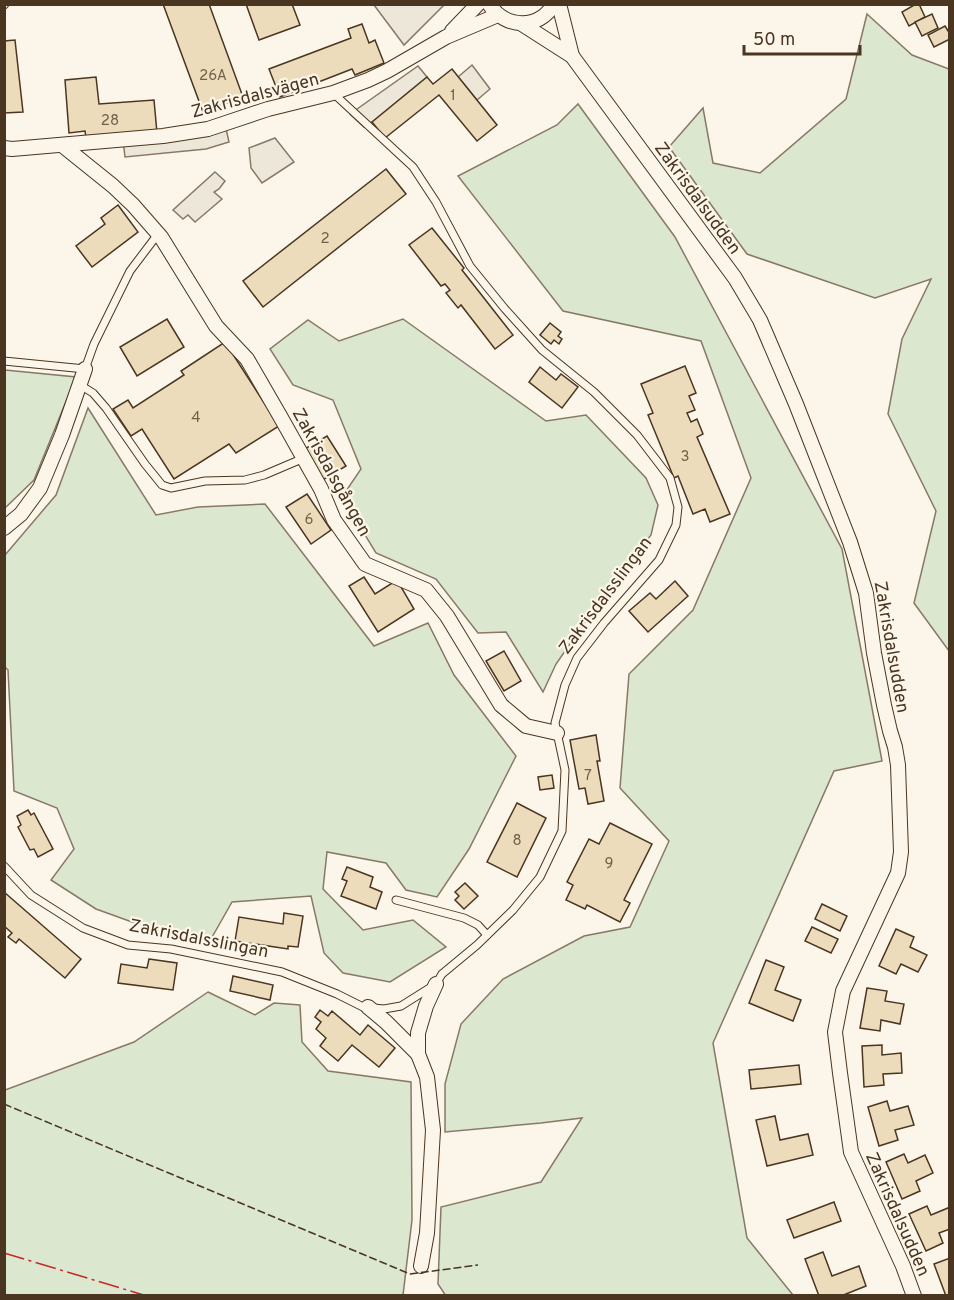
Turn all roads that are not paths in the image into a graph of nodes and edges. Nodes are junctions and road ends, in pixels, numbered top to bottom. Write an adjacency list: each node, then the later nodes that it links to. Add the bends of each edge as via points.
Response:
1 (478, 4): 6 (street)
2 (554, 4): 5 (street, via 544,16)
3 (560, 4): 7 (street, Zakrisdalsudden)
4 (494, 10): 5 (street, Zakrisdalsudden, via 510,22); 6 (street, Zakrisdalsvägen)
5 (522, 24): 7 (street, Zakrisdalsudden)
6 (446, 37): 8 (street, Zakrisdalsvägen, via 387,71)
7 (572, 56): 25 (street, Zakrisdalsudden, via 735,278 760,320 850,542 866,593 874,653 898,765 901,852 898,873 843,991 836,1032 851,1152)
8 (333, 93): 9 (street, Zakrisdalsvägen, via 208,129); 17 (lane, Zakrisdalsslingan, via 413,167 470,266 505,309 542,350 594,392 637,435 670,478 678,507 676,525 659,560 577,658 565,685 555,723)
9 (62, 145): 10 (street, Zakrisdalsvägen); 11 (street, Zakrisdalsgången, via 113,186)
10 (4, 148)
11 (158, 234): 13 (lane, via 130,270); 15 (street, Zakrisdalsgången, via 216,326 247,360)
12 (4, 361): 13 (lane)
13 (86, 369): 14 (street)
14 (80, 385): 15 (lane, via 106,408 162,485 171,488 205,481 245,480); 16 (street, via 40,488 21,514)
15 (304, 458): 17 (street, Zakrisdalsgången, via 334,520 365,564 426,590 447,616 501,705 526,726)
16 (4, 528)
17 (557, 733): 20 (lane, Zakrisdalsslingan, via 565,770 562,831 540,877)
18 (4, 866): 22 (lane, Zakrisdalsslingan, via 32,895 83,928 128,945 282,972)
19 (396, 900): 20 (lane, via 464,918)
20 (487, 935): 21 (lane, Zakrisdalsslingan, via 441,974)
21 (436, 984): 22 (lane, Zakrisdalsslingan, via 401,1006); 23 (street, Zakrisdalsslingan, via 418,1033)
22 (368, 1007): 23 (street, Zakrisdalsslingan)
23 (418, 1054): 24 (street, via 427,1077 433,1131 427,1233)
24 (421, 1266)
25 (914, 1296)

